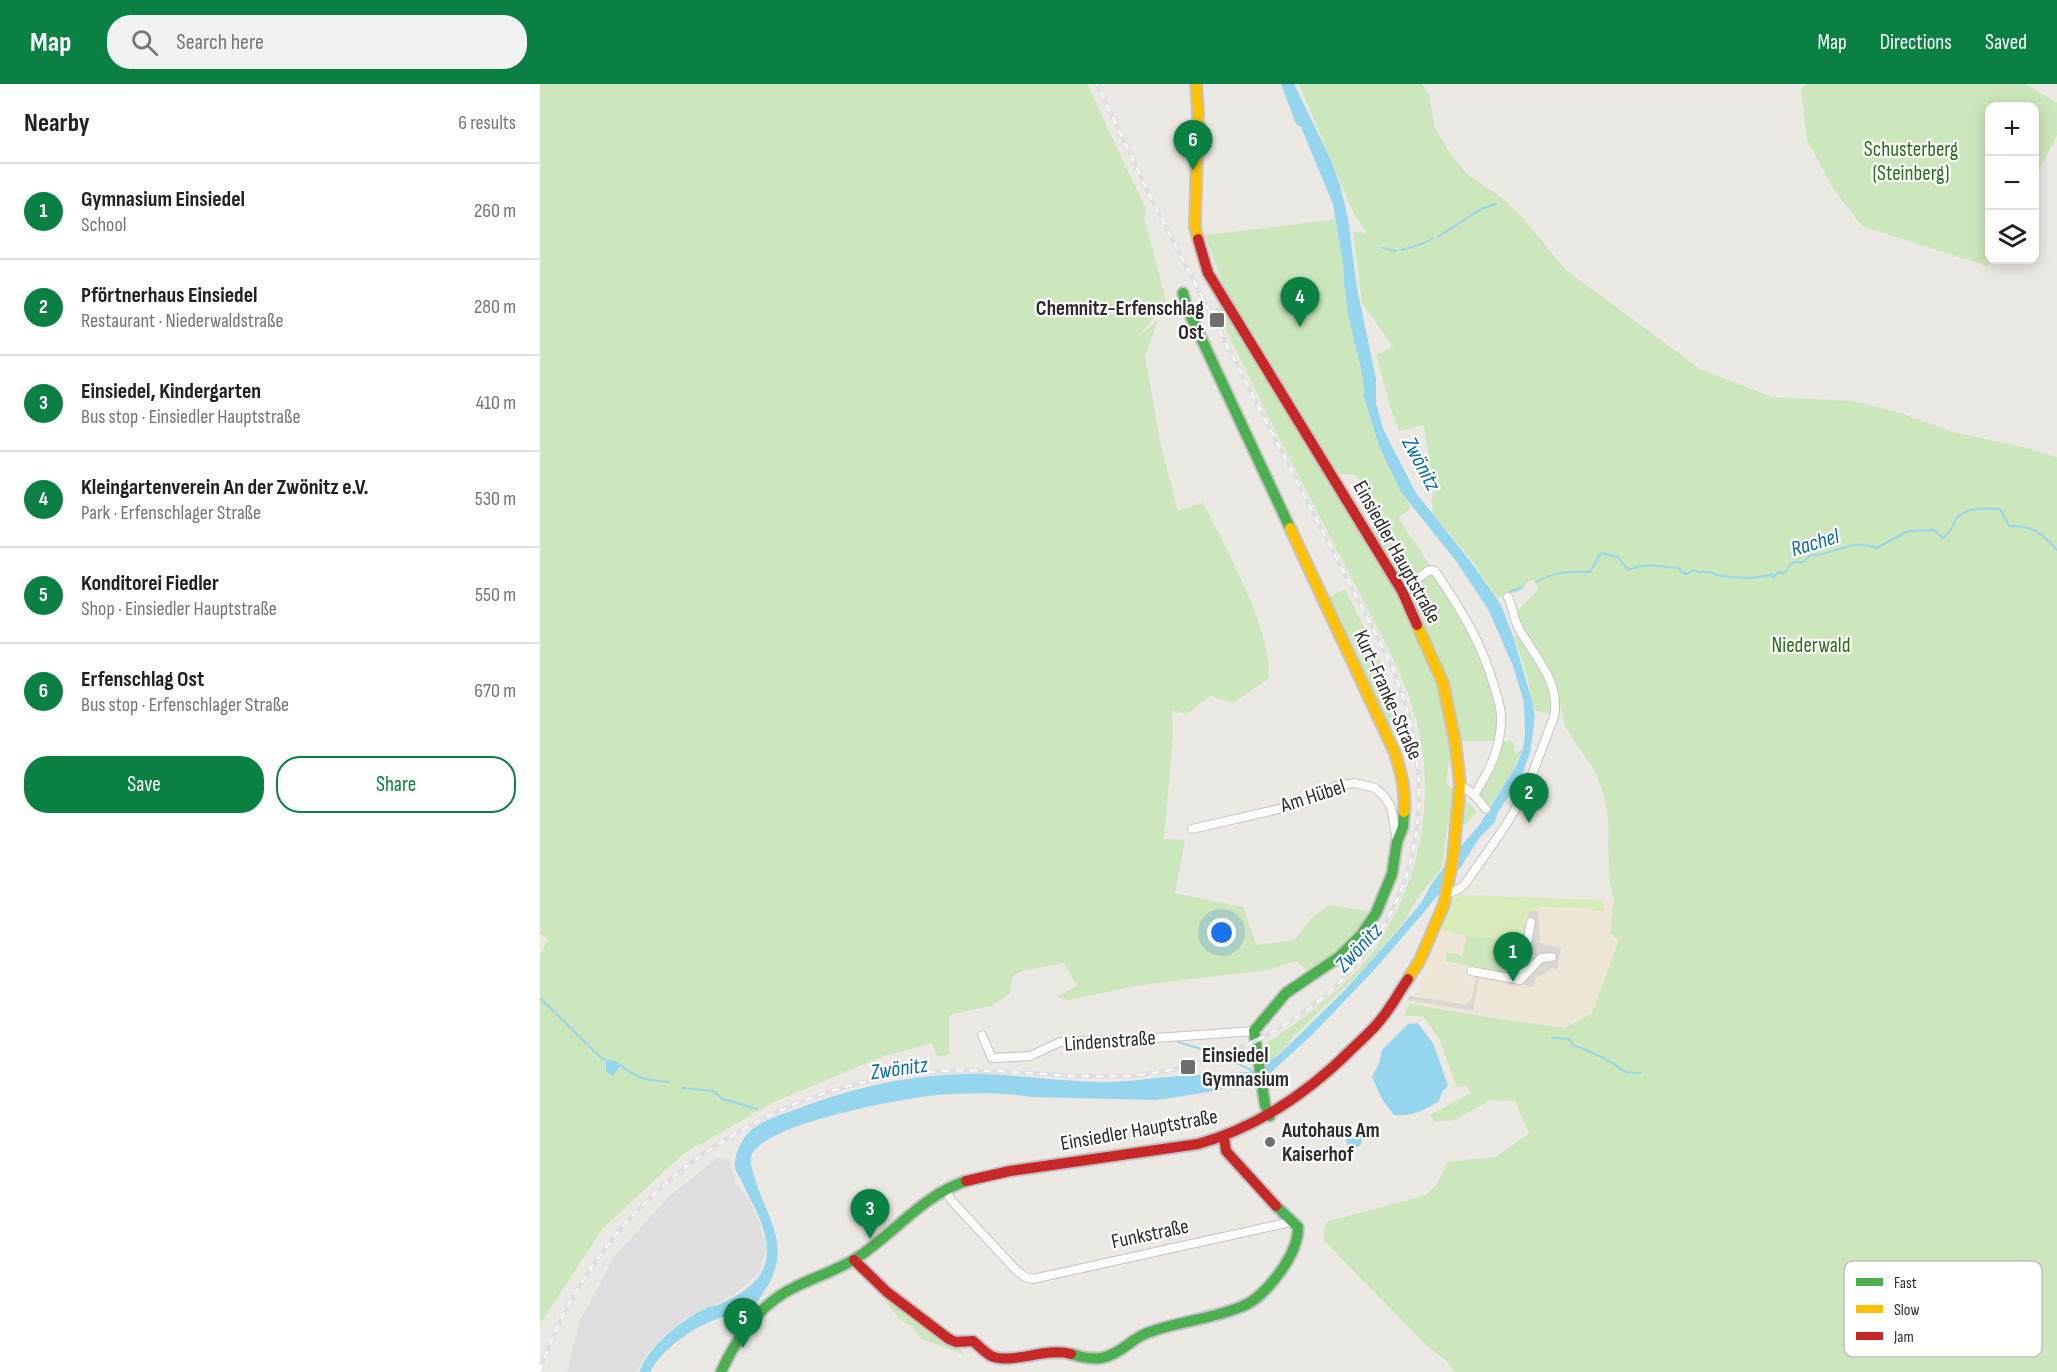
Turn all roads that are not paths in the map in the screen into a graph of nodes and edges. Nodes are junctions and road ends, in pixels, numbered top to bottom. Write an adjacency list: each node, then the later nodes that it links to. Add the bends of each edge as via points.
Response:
1 (1196, 84): 3 (main road, Einsiedler Hauptstraße, via 1195,226 1208,273)
2 (1183, 293): 9 (main road, Kurt-Franke-Straße, via 1395,753 1405,799 1403,827)
3 (1401, 591): 5 (main road, Einsiedler Hauptstraße, via 1443,683); 6 (street, via 1429,570 1435,572 1470,624 1491,677 1501,715 1500,733 1487,775)
4 (1508, 597): 10 (street, via 1517,626 1551,681 1554,717 1525,793 1504,828 1465,884)
5 (1460, 784): 6 (street); 10 (main road, Einsiedler Hauptstraße)
6 (1474, 795): 7 (street)
7 (1486, 809)
8 (1192, 829): 9 (street, Am Hübel, via 1309,801 1336,786 1355,783 1375,788 1384,796 1391,807)
9 (1397, 842): 15 (main road, Kurt-Franke-Straße, via 1392,874 1376,913 1361,935 1339,957 1286,993)
10 (1447, 894): 17 (main road, Einsiedler Hauptstraße, via 1420,960 1382,1019 1327,1074)
11 (1531, 922): 14 (street)
12 (1552, 957): 14 (street, via 1541,958)
13 (1471, 970): 14 (street)
14 (1520, 980)
15 (1254, 1030): 16 (street, Lindenstraße, via 1060,1042 1030,1056 992,1058); 17 (main road)
16 (982, 1035)
17 (1270, 1116): 18 (main road, Einsiedler Hauptstraße)
18 (1224, 1137): 19 (main road, Einsiedler Hauptstraße, via 983,1176); 20 (main road, via 1226,1151)
19 (946, 1190): 20 (street, Funkstraße, via 1017,1271 1033,1279); 21 (main road, Einsiedler Hauptstraße)
20 (1291, 1222): 21 (main road, via 1298,1227 1299,1239 1275,1280 1244,1306 1148,1332 1104,1359 1089,1360 1060,1351 993,1357 973,1341 950,1339 889,1293)
21 (854, 1260): 22 (main road, Einsiedler Hauptstraße, via 795,1287 765,1307 742,1332)
22 (721, 1372)

